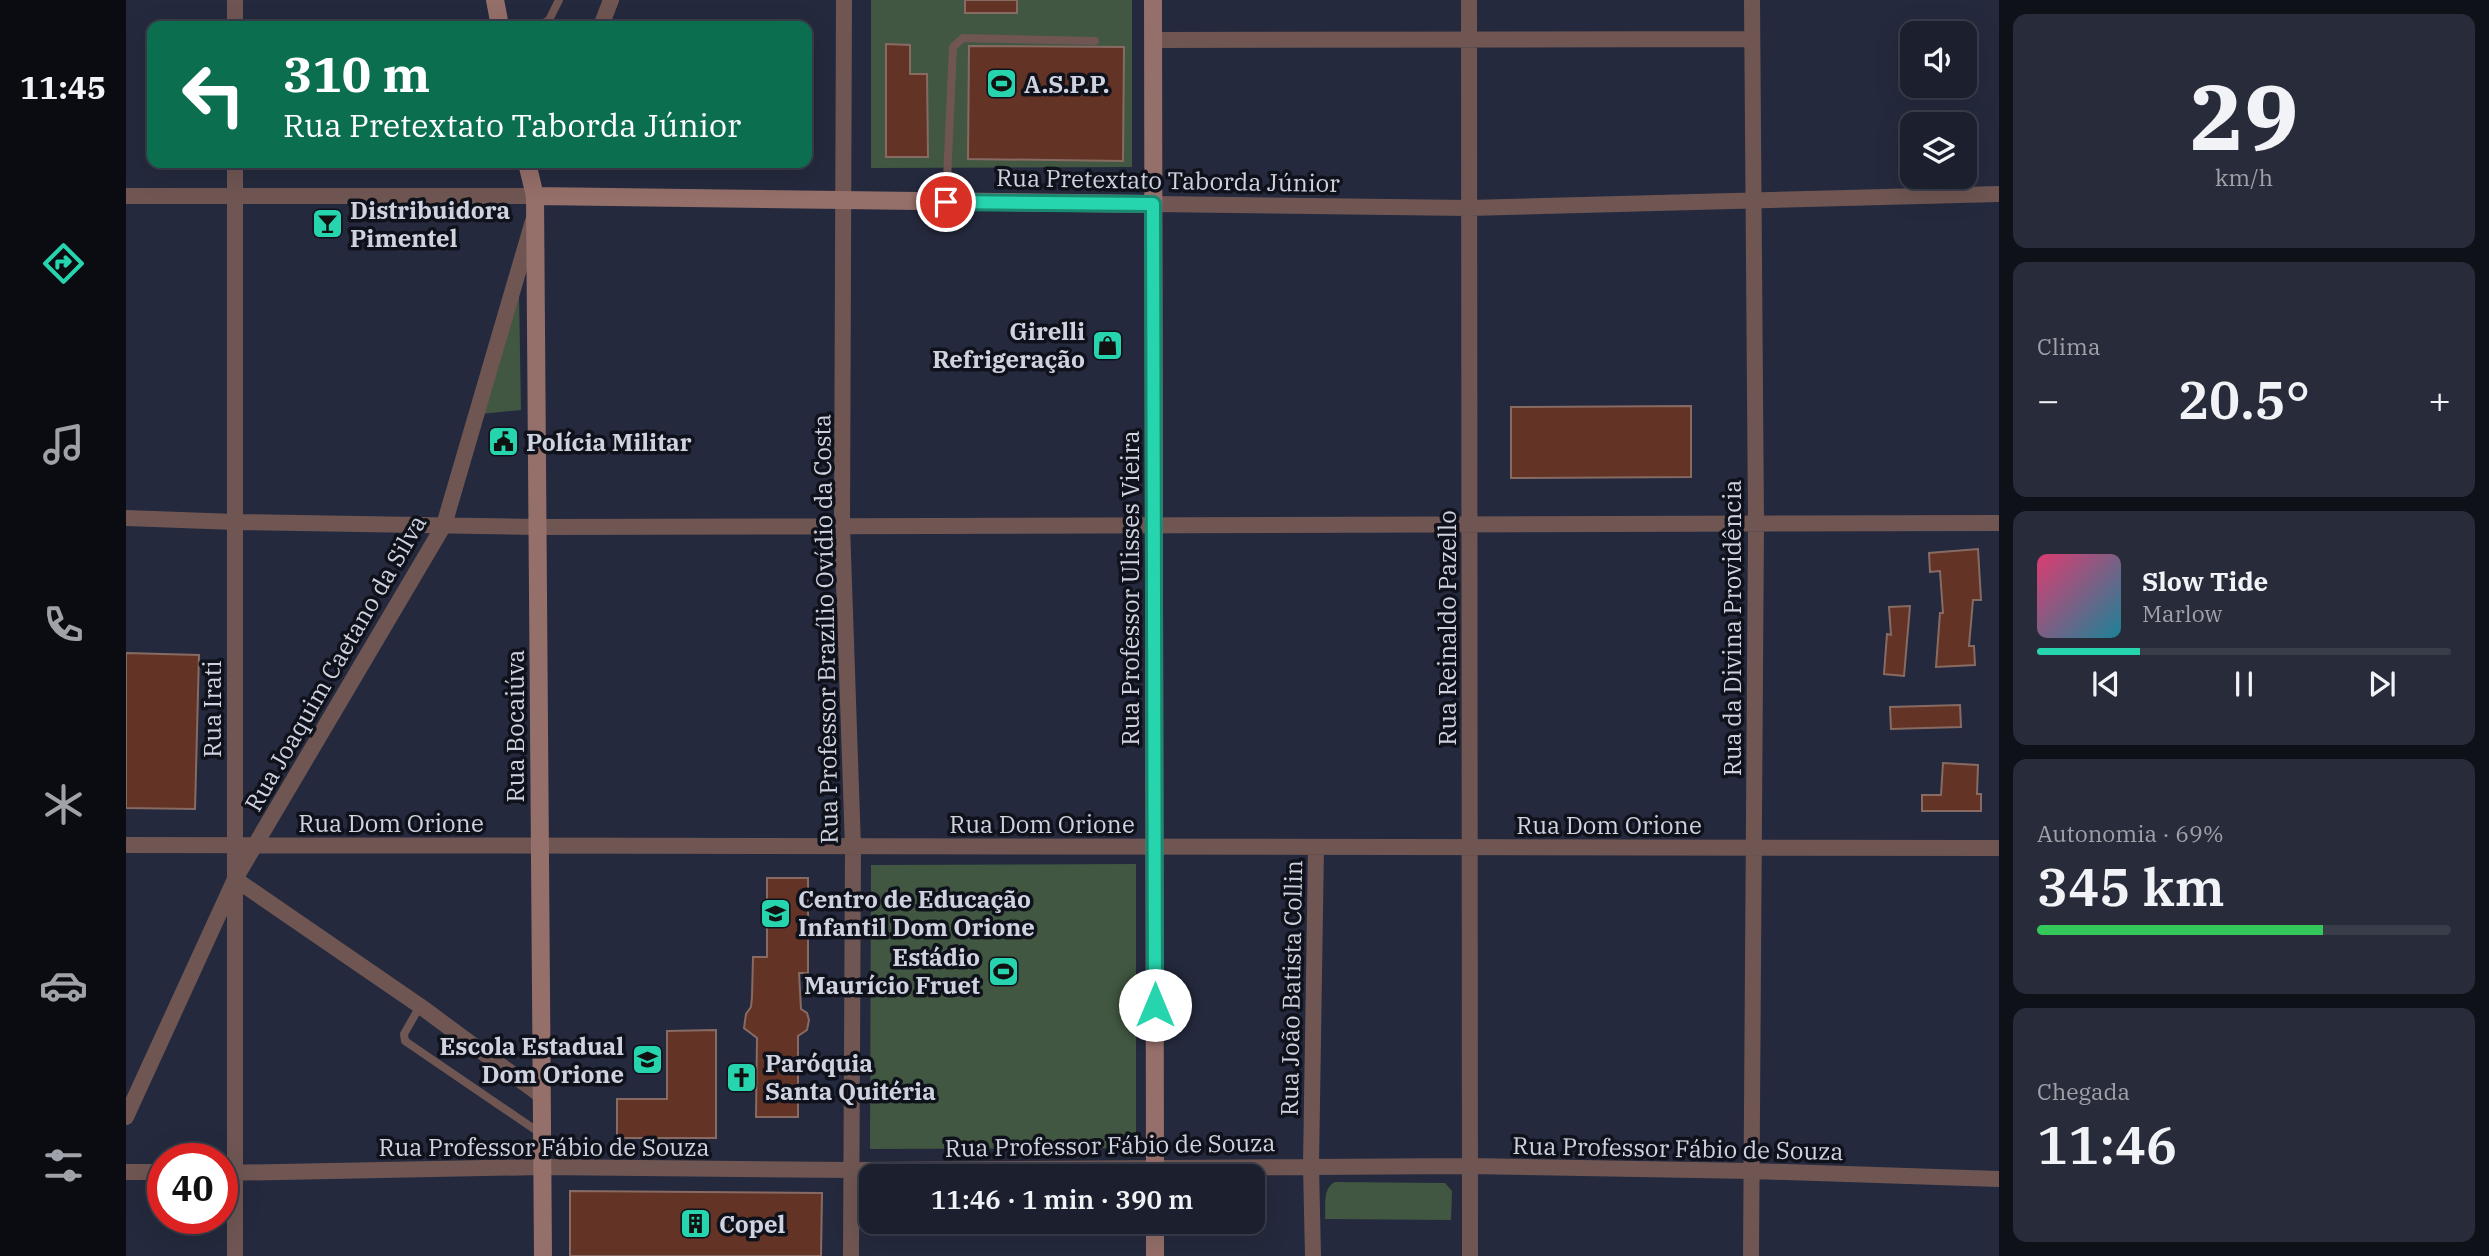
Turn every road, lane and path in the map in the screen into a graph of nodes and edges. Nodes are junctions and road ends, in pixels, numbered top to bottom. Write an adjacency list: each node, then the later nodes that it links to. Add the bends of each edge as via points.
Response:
1 (235, 0): 9 (street)
2 (495, 0): 10 (street)
3 (559, 0): 11 (lane)
4 (611, 0): 12 (street)
5 (844, 0): 23 (street, Rua Professor Brazílio Ovídio da Costa)
6 (1153, 0): 15 (street, Rua Professor Ulisses Vieira)
7 (1469, 0): 13 (street, Rua Reinaldo Pazello)
8 (1752, 0): 14 (street, Rua da Divina Providência)
9 (235, 21)
10 (499, 21)
11 (548, 21)
12 (603, 21)
13 (1469, 38): 14 (street); 15 (street); 27 (street, Rua Reinaldo Pazello)
14 (1752, 39): 22 (street, Rua da Divina Providência)
15 (1153, 40): 26 (street, Rua Professor Ulisses Vieira)
16 (1095, 41): 24 (lane, via 963,38 953,47)
17 (234, 168): 21 (street, Rua Irati)
18 (528, 168): 25 (street, Rua Bocaiúva)
19 (1999, 194): 22 (street, Rua Pretextato Taborda Júnior)
20 (126, 196): 21 (street, Rua Pretextato Taborda Júnior)
21 (234, 197): 25 (street, Rua Pretextato Taborda Júnior); 29 (street, Rua Irati)
22 (1752, 200): 27 (street, Rua Pretextato Taborda Júnior); 30 (street, Rua da Divina Providência)
23 (844, 201): 24 (street, Rua Pretextato Taborda Júnior); 25 (street, Rua Pretextato Taborda Júnior); 35 (street, Rua Professor Brazílio Ovídio da Costa)
24 (946, 202): 26 (street, Rua Pretextato Taborda Júnior)
25 (535, 204): 34 (street, Rua Joaquim Caetano da Silva); 36 (street, Rua Bocaiúva)
26 (1153, 204): 27 (street, Rua Pretextato Taborda Júnior); 32 (street, Rua Professor Ulisses Vieira)
27 (1469, 208): 33 (street, Rua Reinaldo Pazello)
28 (126, 518): 29 (street)
29 (235, 522): 34 (street); 38 (street, Rua Irati)
30 (1756, 523): 31 (street); 33 (street); 45 (street, Rua da Divina Providência)
31 (1999, 523)
32 (1155, 524): 33 (street); 35 (street); 42 (street, Rua Professor Ulisses Vieira)
33 (1469, 524): 44 (street, Rua Reinaldo Pazello)
34 (443, 525): 36 (street); 39 (street, Rua Joaquim Caetano da Silva)
35 (842, 525): 36 (street); 41 (street, Rua Professor Brazílio Ovídio da Costa)
36 (538, 527): 40 (street, Rua Bocaiúva)
37 (126, 845): 38 (street, Rua Dom Orione)
38 (235, 846): 39 (street, Rua Dom Orione); 47 (street, Rua Irati)
39 (255, 846): 40 (street, Rua Dom Orione); 47 (street, Rua Joaquim Caetano da Silva)
40 (540, 846): 41 (street, Rua Dom Orione); 49 (street, Rua Bocaiúva)
41 (853, 846): 42 (street, Rua Dom Orione); 58 (street, Rua Professor Brazílio Ovídio da Costa)
42 (1155, 847): 43 (street, Rua Dom Orione); 53 (street, Rua Professor Ulisses Vieira)
43 (1316, 847): 44 (street, Rua Dom Orione); 54 (street, Rua João Batista Collin)
44 (1470, 847): 45 (street, Rua Dom Orione); 55 (street, Rua Reinaldo Pazello)
45 (1754, 848): 46 (street, Rua Dom Orione); 60 (street, Rua da Divina Providência)
46 (1999, 848)
47 (235, 879): 48 (street); 50 (street, Rua Joaquim Caetano da Silva); 52 (street, Rua Irati)
48 (419, 1006): 49 (street); 51 (lane, via 404,1034 405,1041)
49 (542, 1096): 51 (street, Rua Bocaiúva)
50 (126, 1117)
51 (542, 1135): 56 (street, Rua Bocaiúva)
52 (230, 1143)
53 (1155, 1164)
54 (1311, 1166): 55 (street, Rua Professor Fábio de Souza); 57 (street, Rua Professor Fábio de Souza); 71 (street, Rua João Batista Collin)
55 (1470, 1166): 60 (street, Rua Professor Fábio de Souza); 72 (street, Rua Reinaldo Pazello)
56 (542, 1167): 58 (street, Rua Professor Fábio de Souza); 63 (street, Rua Professor Fábio de Souza); 68 (street, Rua Bocaiúva)
57 (1265, 1168)
58 (852, 1170): 59 (street, Rua Professor Fábio de Souza); 69 (street, Rua Professor Brazílio Ovídio da Costa)
59 (859, 1170)
60 (1752, 1171): 64 (street, Rua Professor Fábio de Souza); 73 (street, Rua da Divina Providência)
61 (126, 1172): 62 (street)
62 (147, 1172)
63 (238, 1173)
64 (1999, 1180)
65 (233, 1234): 67 (street, Rua Irati)
66 (1155, 1234): 70 (street)
67 (235, 1256)
68 (543, 1256)
69 (851, 1256)
70 (1156, 1256)
71 (1313, 1256)
72 (1470, 1256)
73 (1751, 1256)

